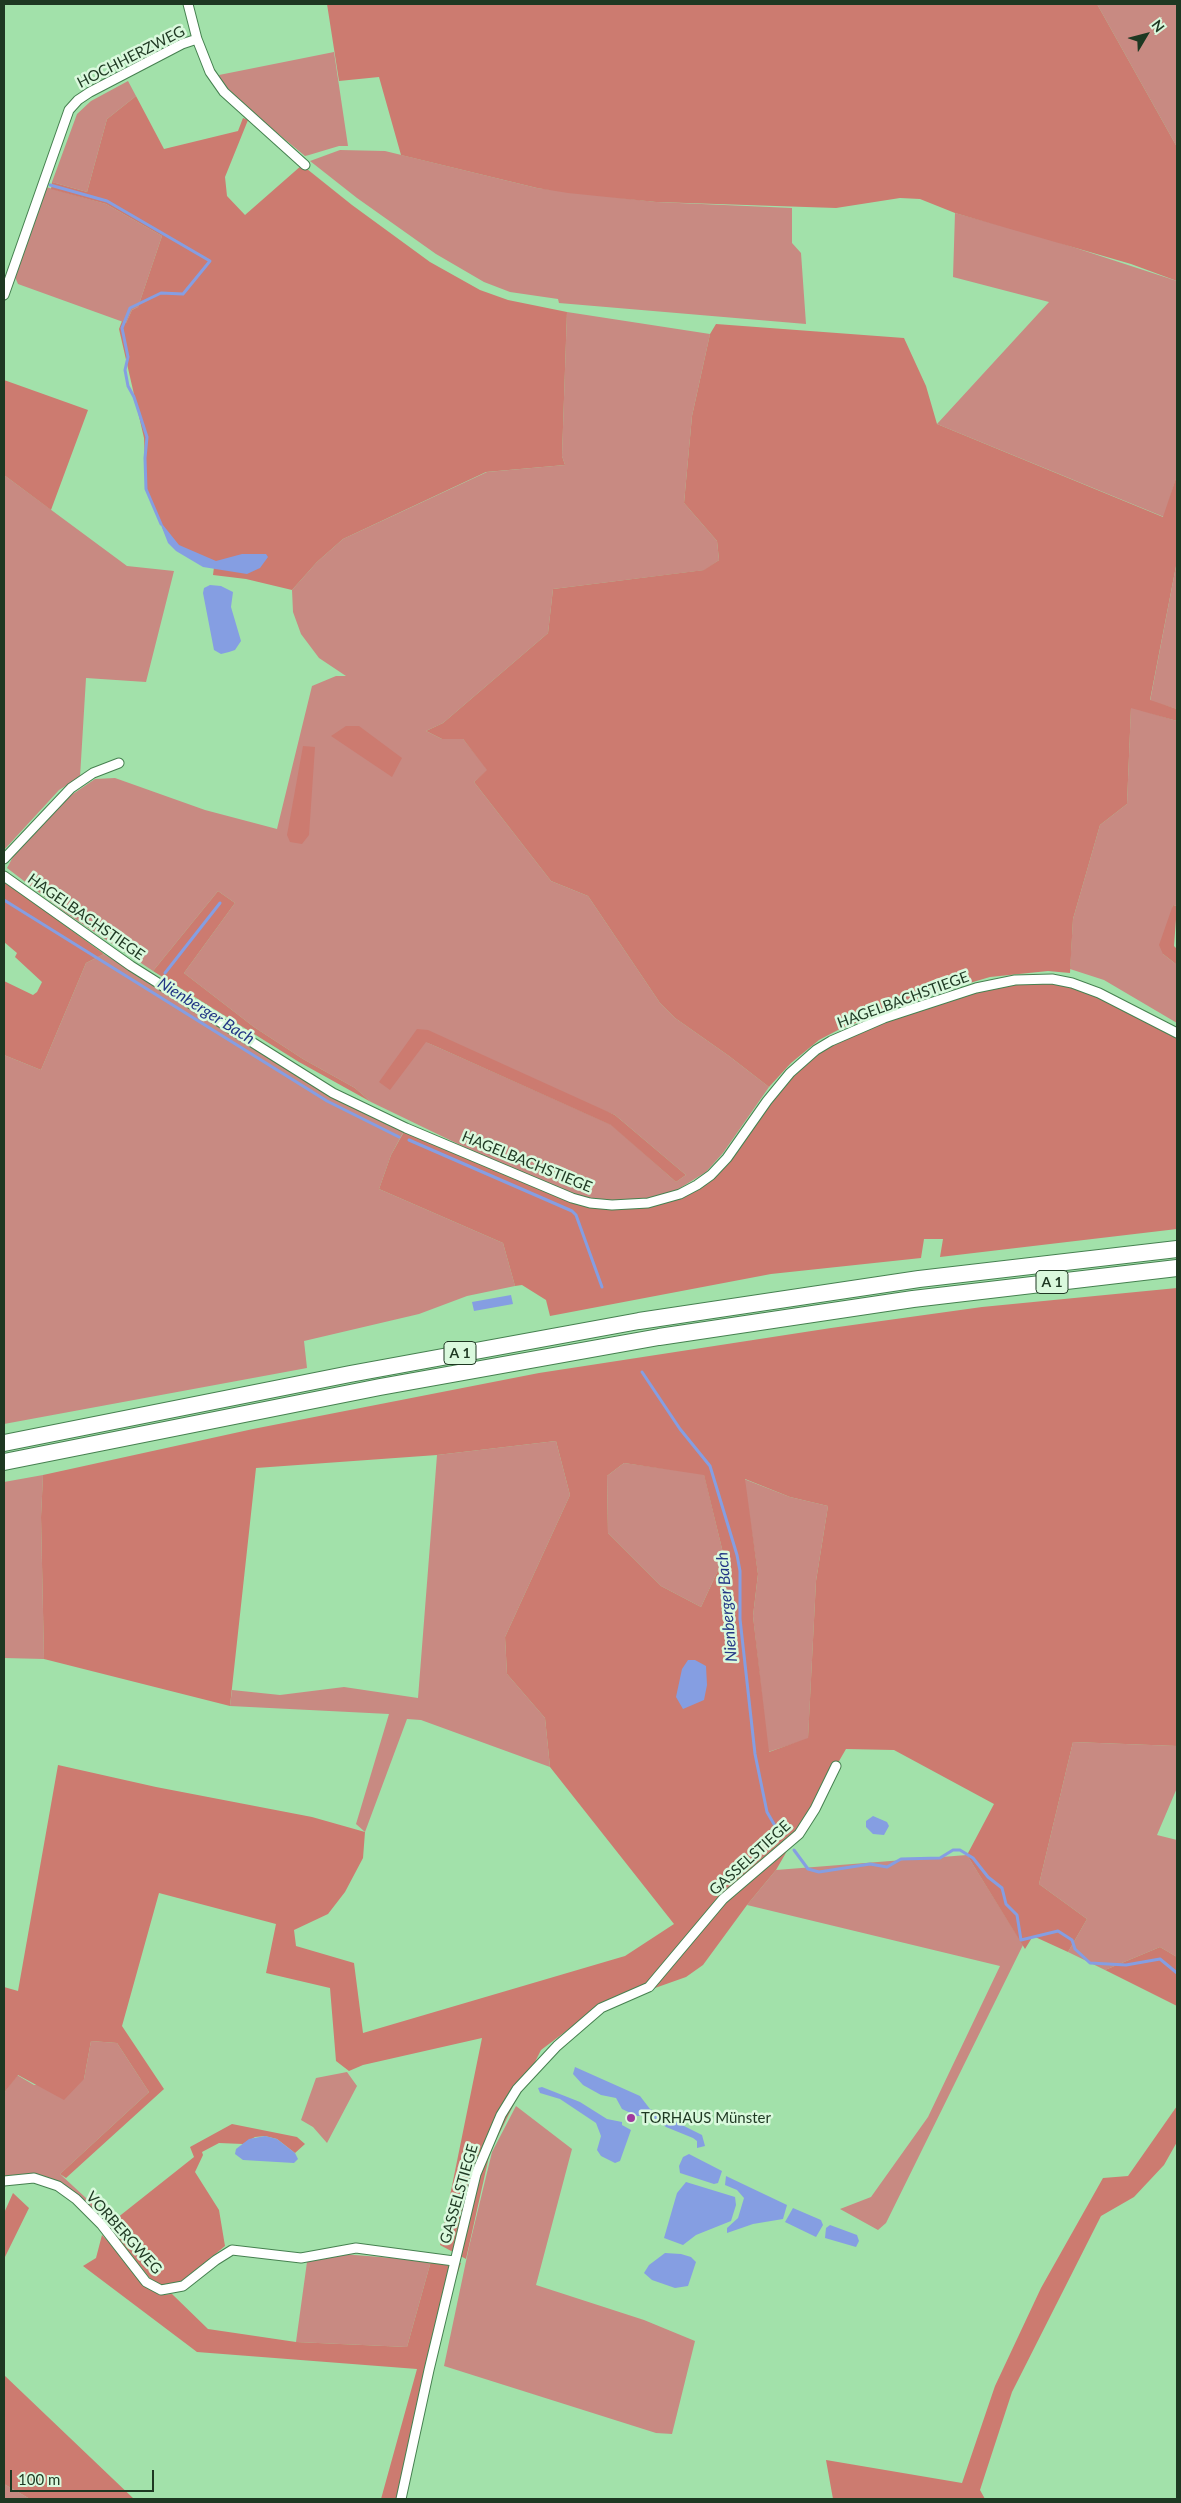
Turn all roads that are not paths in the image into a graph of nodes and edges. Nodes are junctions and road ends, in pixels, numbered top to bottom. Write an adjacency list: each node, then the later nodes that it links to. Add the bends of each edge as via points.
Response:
1 (188, 4): 2 (street, HOCHHERZWEG)
2 (197, 39): 3 (street, HOCHHERZWEG, via 210,72 224,92); 4 (street, HOCHHERZWEG, via 90,92 73,104 62,126)
3 (305, 165)
4 (4, 295)
5 (119, 763): 6 (street, via 93,773 71,788)
6 (4, 859)
7 (4, 876): 8 (street, HAGELBACHSTIEGE, via 131,966 333,1092 416,1132 572,1198 612,1206 648,1203 680,1194 711,1176 790,1073 831,1041 884,1018 976,988 1015,980 1059,980 1098,993)
8 (1177, 1033)
9 (1177, 1249): 11 (highway, A 1, via 790,1297 520,1342)
10 (1177, 1268): 12 (highway, A 1, via 920,1298 707,1329 511,1362)
11 (4, 1442)
12 (4, 1462)
13 (836, 1766): 15 (street, GASSELSTIEGE, via 799,1834 723,1899 655,1980 601,2008 557,2046 517,2089 501,2115 476,2174)
14 (4, 2181): 15 (street, VORBERGWEG, via 34,2178 58,2186 101,2224 146,2282 161,2290 183,2286 232,2250 301,2258 356,2248)
15 (454, 2261): 16 (street, GASSELSTIEGE)
16 (401, 2499)

